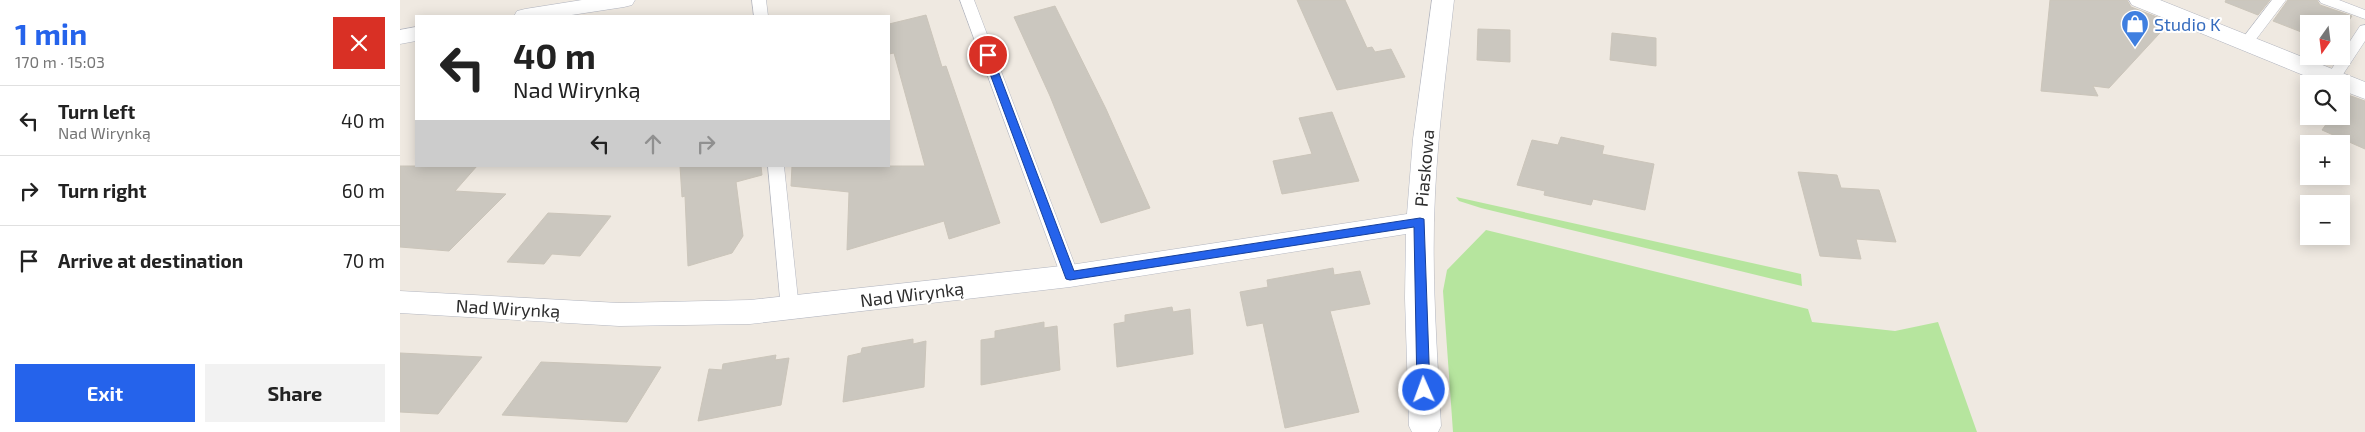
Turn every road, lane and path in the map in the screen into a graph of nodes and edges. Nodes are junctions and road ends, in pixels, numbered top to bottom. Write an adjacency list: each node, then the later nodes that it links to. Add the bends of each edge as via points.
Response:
1 (624, 0): 8 (street)
2 (759, 0): 9 (lane)
3 (967, 0): 21 (lane)
4 (1443, 0): 20 (street, Piaskowa)
5 (2140, 0): 14 (street)
6 (2279, 0): 14 (lane)
7 (2326, 0): 10 (lane)
8 (532, 15)
9 (760, 15)
10 (2365, 15)
11 (2365, 29): 16 (lane)
12 (415, 34): 13 (street)
13 (400, 37)
14 (2246, 43): 15 (street)
15 (2326, 75)
16 (2336, 75)
17 (2350, 85): 18 (street)
18 (2365, 91)
19 (776, 167): 23 (lane)
20 (1420, 222): 21 (street, Nad Wirynką); 24 (street, Piaskowa)
21 (1070, 276): 23 (street, Nad Wirynką)
22 (400, 302): 23 (street, Nad Wirynką, via 648,315 716,315)
23 (790, 308)
24 (1425, 426)

